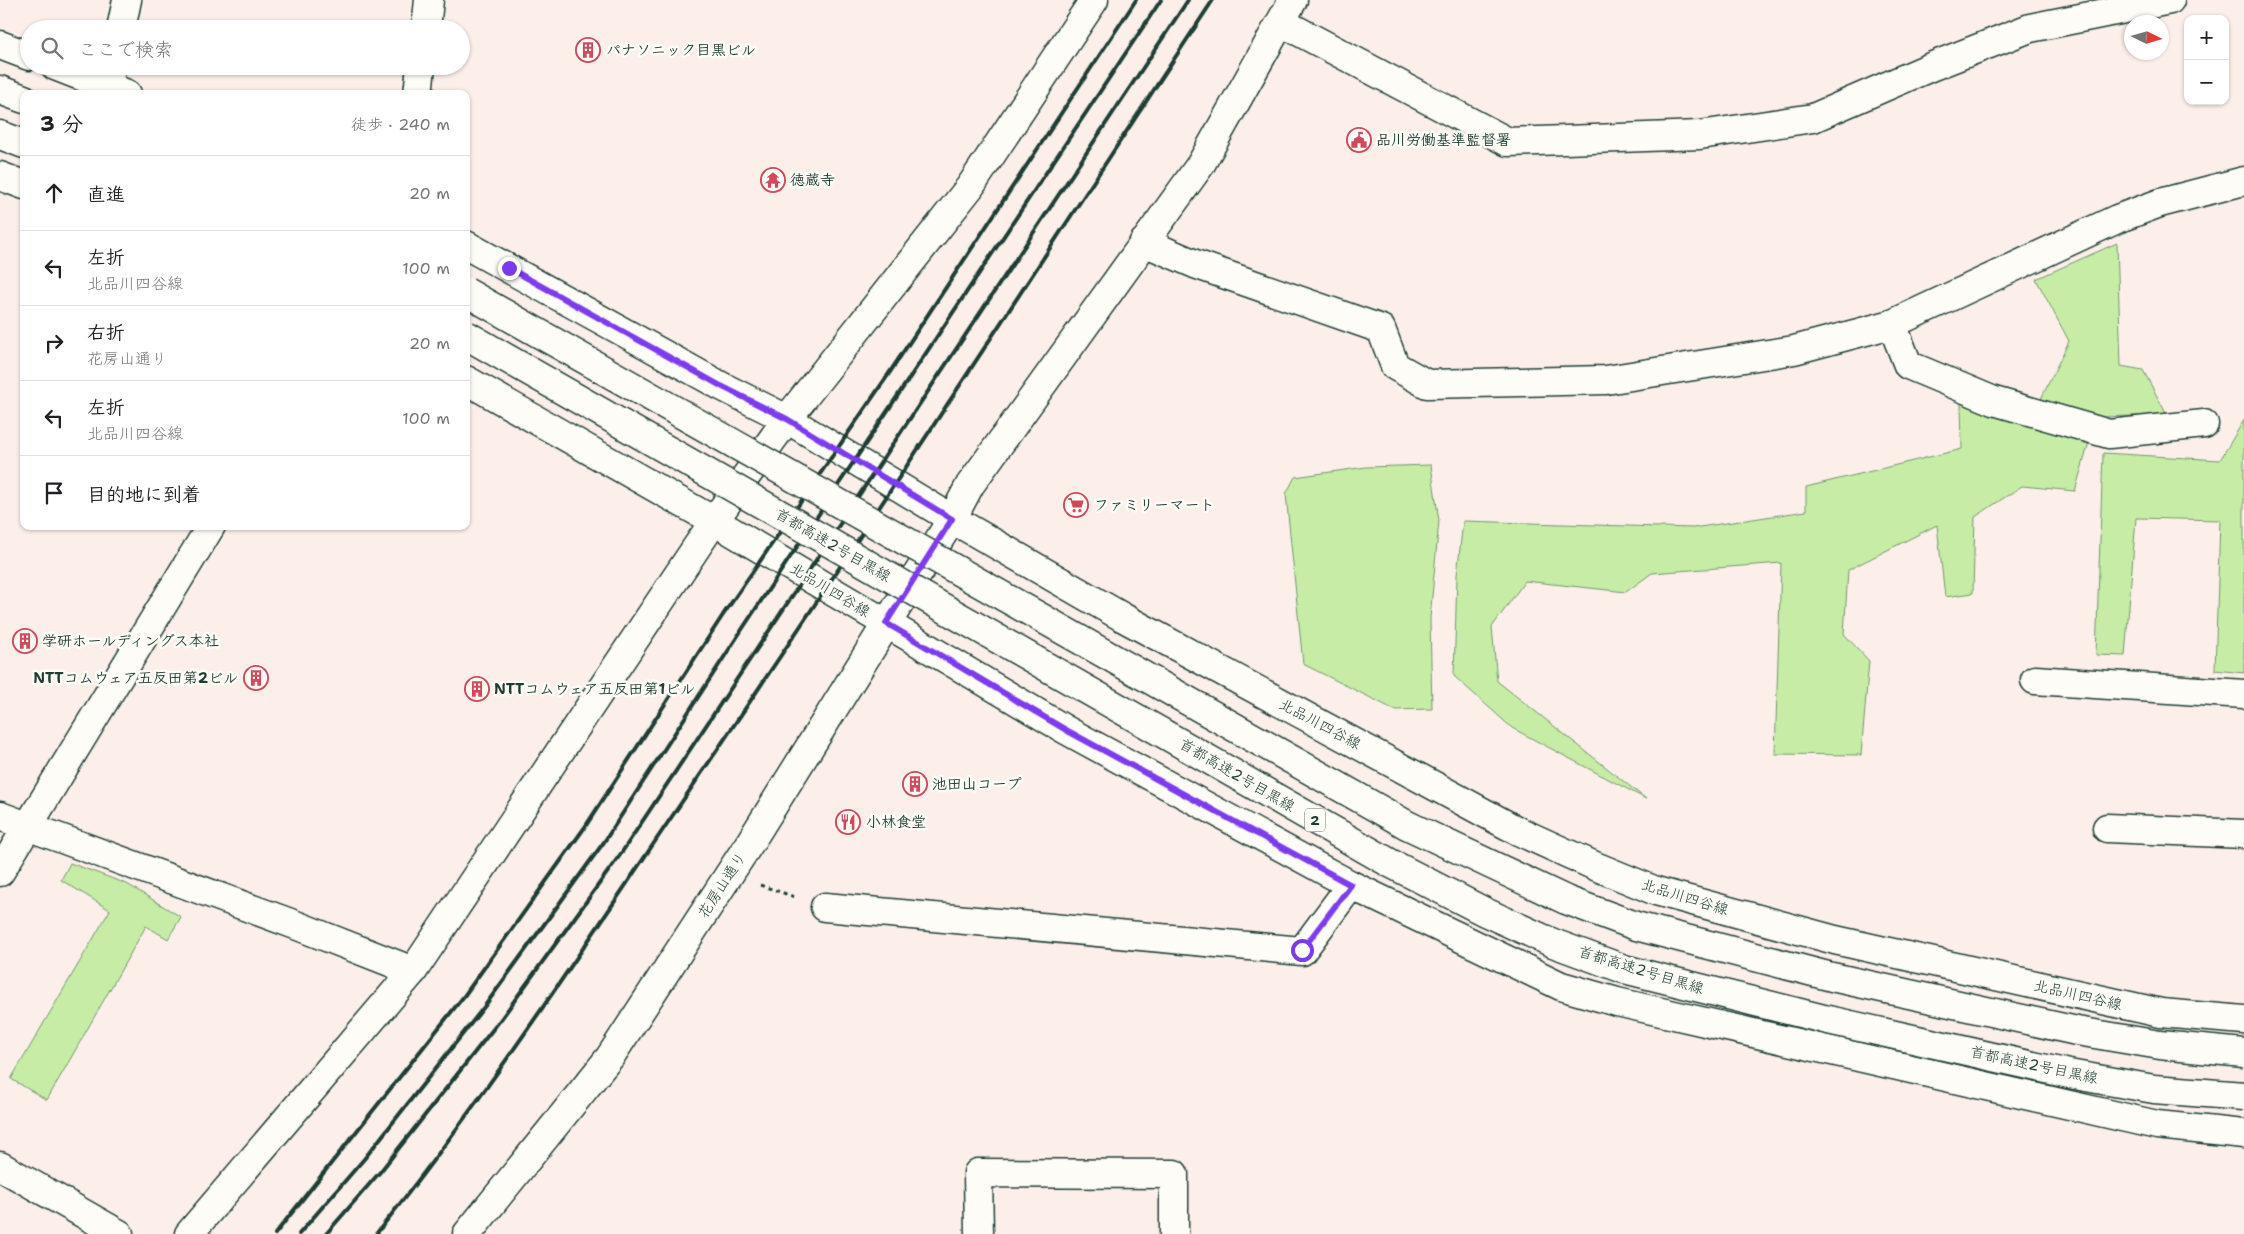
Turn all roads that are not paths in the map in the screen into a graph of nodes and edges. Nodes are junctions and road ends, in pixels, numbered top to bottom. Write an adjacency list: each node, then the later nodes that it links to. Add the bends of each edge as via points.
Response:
1 (127, 0): 6 (main road)
2 (429, 0): 7 (main road)
3 (1094, 0): 27 (main road, via 970,186)
4 (2170, 0): 5 (main road, via 2030,28 1814,118 1700,135 1508,142)
5 (1287, 11): 21 (main road, 花房山通り, via 1201,164)
6 (122, 20)
7 (427, 20)
8 (0, 45): 9 (main road)
9 (20, 53)
10 (89, 75): 12 (main road)
11 (421, 75): 14 (main road)
12 (115, 82)
13 (0, 90): 15 (main road)
14 (419, 90)
15 (20, 98)
16 (0, 135): 17 (main road)
17 (20, 142)
18 (0, 176): 20 (main road)
19 (2244, 181): 24 (main road, via 2160,203 2117,219)
20 (20, 184)
21 (1144, 242): 24 (main road, via 1195,264 1381,329 1395,366 1427,384 1606,380 1794,350); 29 (main road, 花房山通り, via 970,485)
22 (470, 247): 27 (main road, 北品川四谷線)
23 (470, 294): 44 (main road, bridge, via 1408,825 1566,900 1636,926 1841,979 2077,1031 2160,1045)
24 (1892, 324): 28 (main road, via 1908,365 1994,401 2109,434)
25 (470, 337): 45 (main road, 首都高速2号目黒線 / 2, bridge, via 1390,863 1553,943 1624,969 1698,988 2069,1074 2154,1089)
26 (470, 382): 30 (main road, 北品川四谷線)
27 (787, 419): 29 (main road, 北品川四谷線); 30 (main road)
28 (2204, 424)
29 (952, 519): 32 (main road, 花房山通り); 43 (main road, 北品川四谷線, via 1124,618 1516,830 1656,891 1835,940 2161,1013)
30 (714, 521): 32 (main road, 北品川四谷線); 42 (main road)
31 (209, 530): 36 (main road)
32 (886, 623): 40 (main road, 北品川四谷線, via 1066,730); 50 (main road, 花房山通り, via 610,1057)
33 (2035, 680): 34 (main road)
34 (2244, 694)
35 (0, 816): 36 (main road)
36 (28, 827): 39 (main road); 42 (main road)
37 (2107, 828): 38 (main road)
38 (2244, 834)
39 (0, 872)
40 (1351, 885): 41 (main road, via 1302,950); 46 (main road, 北品川四谷線, via 1561,986 1617,1002 2157,1125)
41 (825, 907)
42 (413, 971): 49 (main road)
43 (2244, 1020)
44 (2244, 1053)
45 (2244, 1096)
46 (2244, 1134)
47 (0, 1166): 48 (main road)
48 (119, 1234)
49 (189, 1234)
50 (467, 1234)
51 (979, 1234): 52 (main road, via 978,1173 1174,1174)
52 (1174, 1234)

